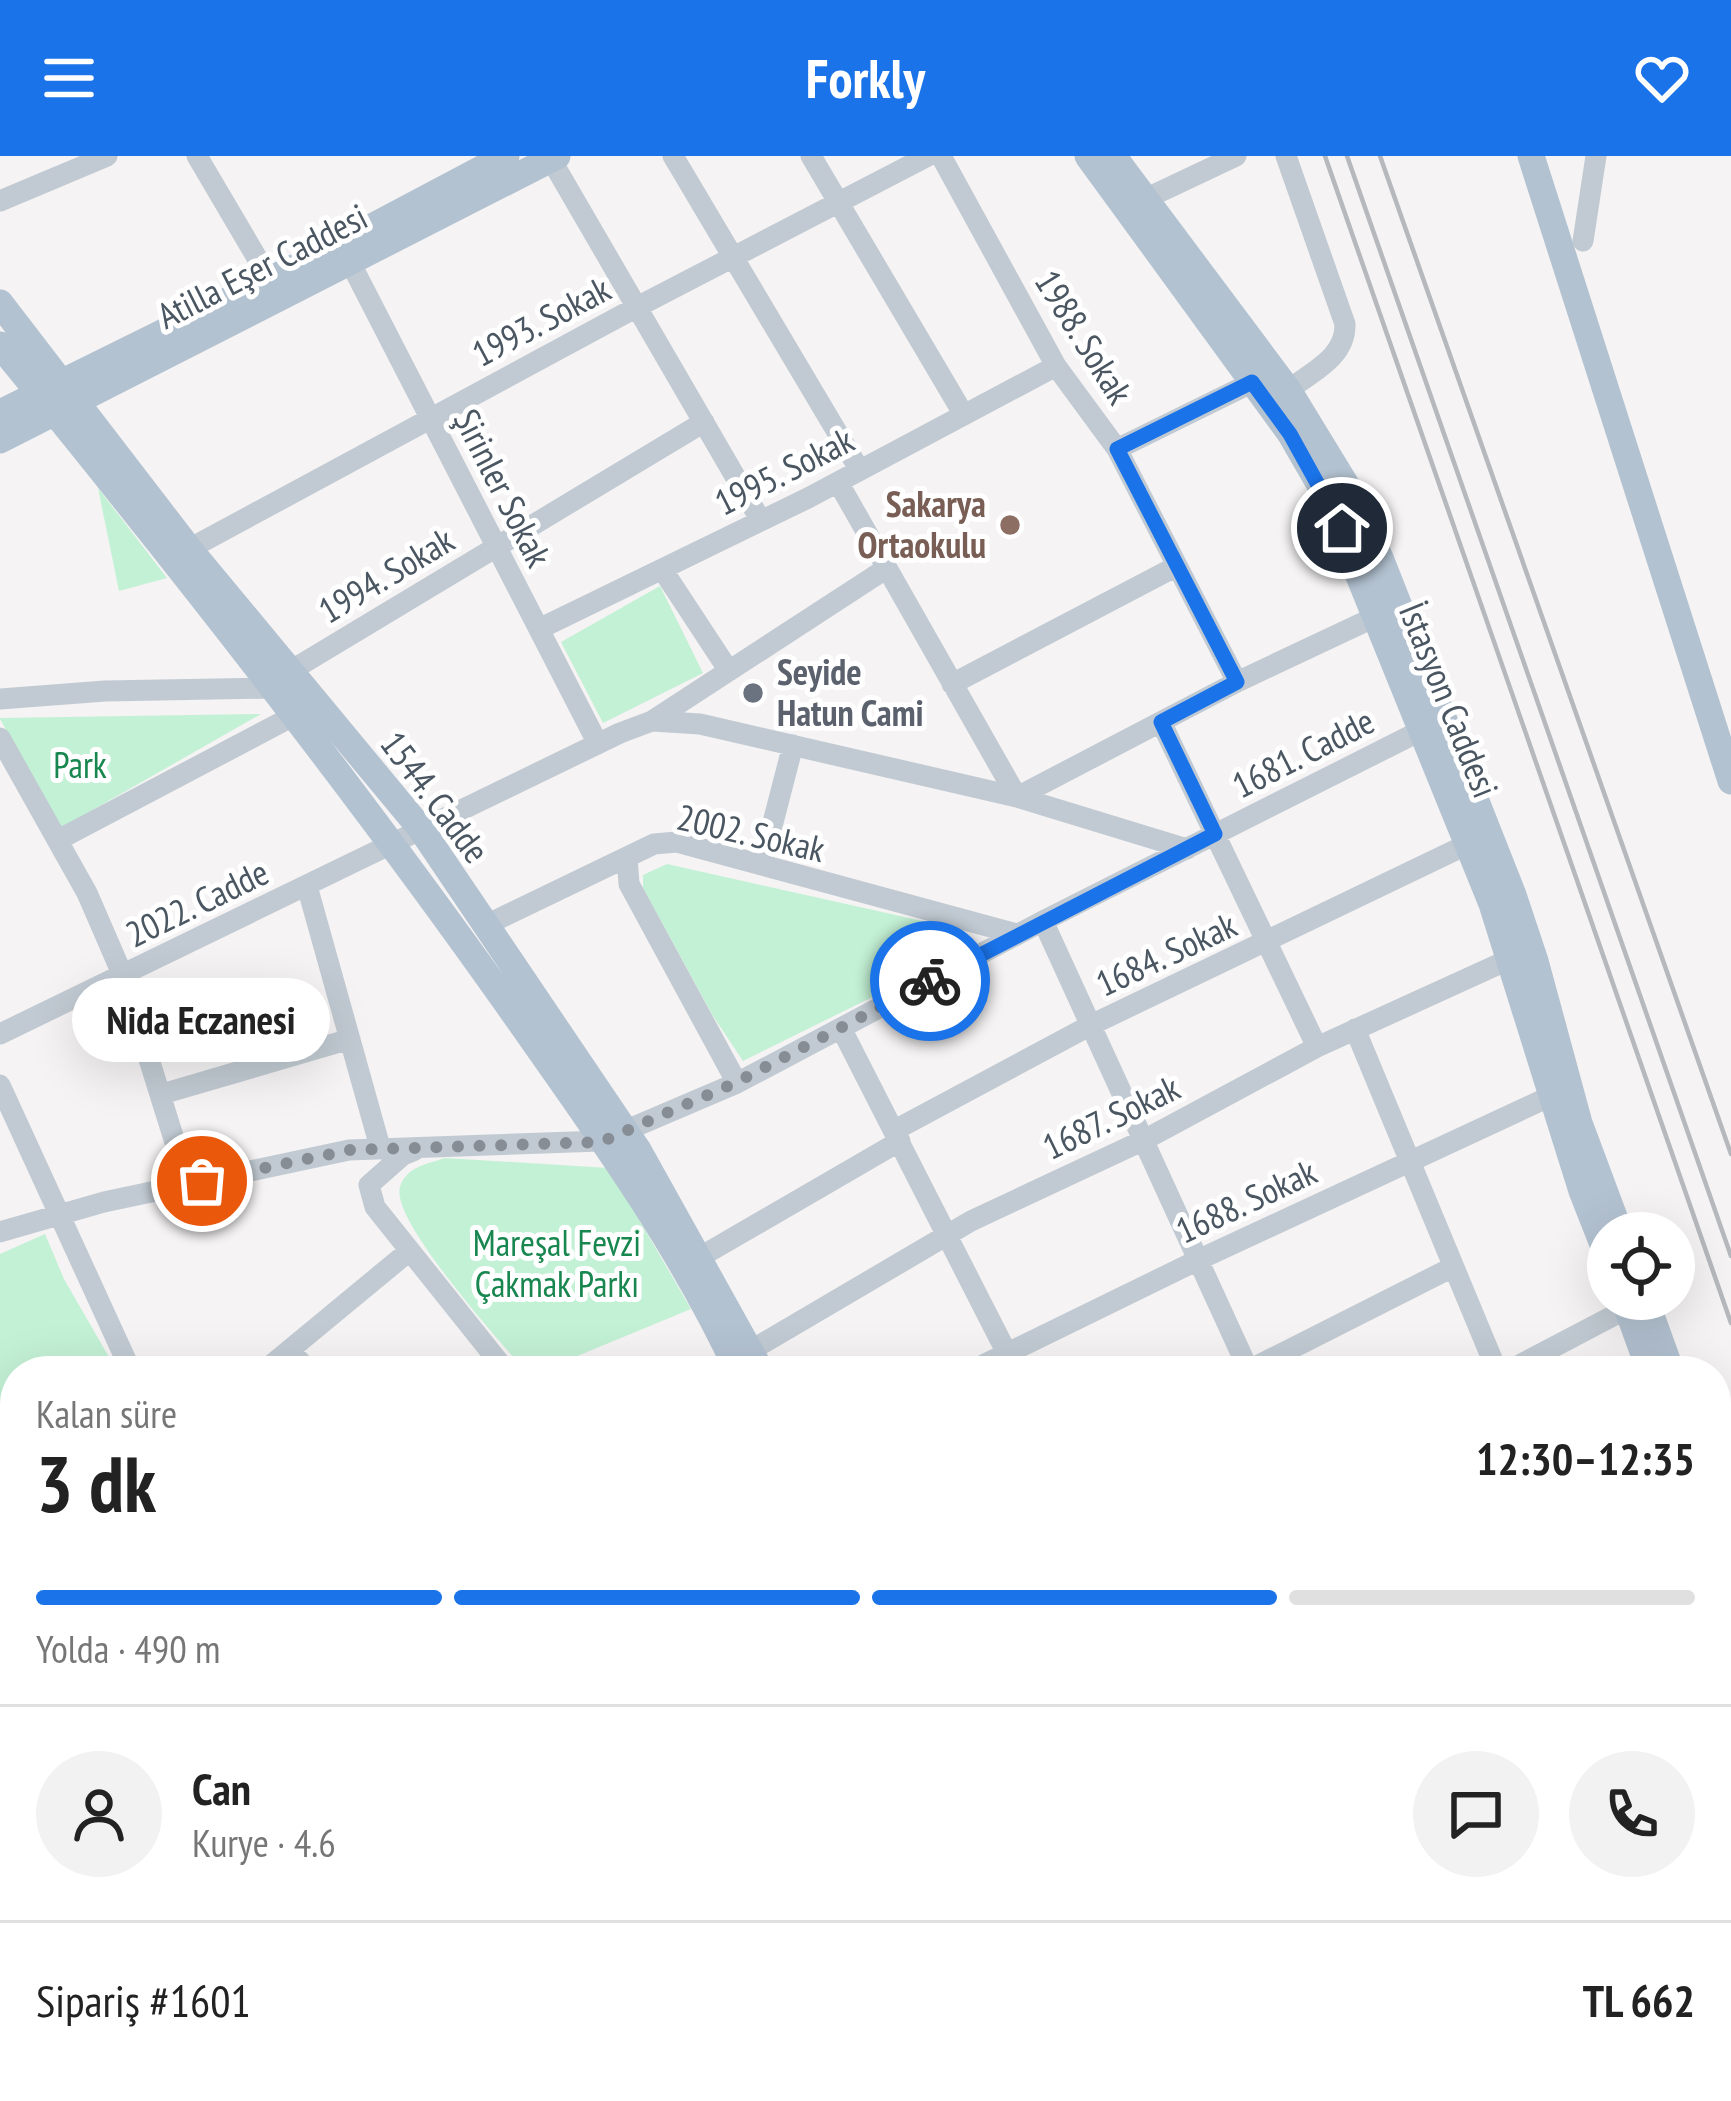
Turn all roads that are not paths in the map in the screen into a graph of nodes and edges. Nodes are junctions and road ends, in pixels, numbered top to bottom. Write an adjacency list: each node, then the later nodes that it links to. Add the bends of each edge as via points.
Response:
1 (107, 156): 16 (street)
2 (196, 156): 21 (street)
3 (506, 156): 21 (main road, Atilla Eşer Caddesi)
4 (674, 156): 19 (street)
5 (811, 156): 17 (street)
6 (928, 156): 17 (street, 1993. Sokak)
7 (941, 156): 25 (street, 1988. Sokak)
8 (1088, 156): 26 (main road, İstasyon Caddesi)
9 (1113, 156): 15 (main road, İstasyon Caddesi)
10 (1236, 156): 15 (street)
11 (1286, 156): 27 (street, via 1346,340)
12 (1531, 156): 57 (main road)
13 (1596, 156): 18 (street)
14 (552, 157): 20 (main road, Atilla Eşer Caddesi); 23 (street)
15 (1145, 199): 27 (main road, İstasyon Caddesi)
16 (0, 202)
17 (837, 203): 19 (street, 1993. Sokak); 30 (street)
18 (1583, 241)
19 (733, 257): 23 (street, 1993. Sokak); 35 (street)
20 (350, 262): 28 (main road, Atilla Eşer Caddesi); 31 (street, Şirinler Sokak)
21 (270, 280): 28 (main road, Atilla Eşer Caddesi)
22 (0, 303): 28 (main road, 1544. Cadde)
23 (637, 307): 31 (street, 1993. Sokak); 32 (street)
24 (0, 345): 28 (main road, 1544. Cadde)
25 (1056, 366): 30 (street, 1995. Sokak); 34 (street, 1988. Sokak)
26 (1252, 382): 34 (street); 43 (main road, İstasyon Caddesi, via 1328,497)
27 (1288, 390): 92 (main road, İstasyon Caddesi, via 1380,558 1513,895)
28 (56, 396): 29 (main road, Atilla Eşer Caddesi); 33 (main road, Atilla Eşer Caddesi); 39 (main road, 1544. Cadde); 46 (main road, 1544. Cadde)
29 (0, 413)
30 (964, 415): 35 (street, 1995. Sokak)
31 (430, 418): 38 (street, Şirinler Sokak); 39 (street, 1993. Sokak)
32 (704, 422): 37 (street); 38 (street, 1994. Sokak)
33 (0, 440)
34 (1117, 449): 40 (street, 1988. Sokak)
35 (860, 470): 36 (street, 1995. Sokak)
36 (838, 482): 37 (street, 1995. Sokak); 41 (street)
37 (761, 521): 42 (street, 1995. Sokak)
38 (496, 547): 44 (street, Şirinler Sokak); 46 (street, 1994. Sokak)
39 (189, 550): 46 (main road, 1544. Cadde)
40 (1177, 566): 47 (street, 1988. Sokak); 48 (street)
41 (887, 568): 45 (street, 2022. Cadde); 48 (street)
42 (662, 569): 44 (street, 1995. Sokak); 45 (street)
43 (1377, 616): 47 (street); 53 (main road, İstasyon Caddesi)
44 (539, 629): 55 (street, Şirinler Sokak)
45 (729, 671): 51 (street, 2022. Cadde)
46 (282, 680): 49 (street); 50 (main road, 1544. Cadde); 59 (main road, 1544. Cadde)
47 (1237, 682): 52 (street)
48 (952, 683): 58 (street)
49 (0, 699)
50 (297, 714): 61 (street); 62 (main road, 1544. Cadde)
51 (652, 722): 55 (street, 2022. Cadde); 56 (street, via 700,724)
52 (1161, 722): 58 (street); 60 (street)
53 (1423, 730): 60 (street, 1681. Cadde); 63 (main road, İstasyon Caddesi)
54 (0, 737): 61 (street)
55 (598, 744): 59 (street, 2022. Cadde)
56 (793, 746): 58 (street); 66 (street)
57 (1731, 782)
58 (1017, 797): 64 (street)
59 (421, 829): 62 (street, 2022. Cadde); 69 (main road, 1544. Cadde)
60 (1215, 834): 64 (street, 1681. Cadde); 71 (street)
61 (58, 840): 73 (street)
62 (393, 843): 67 (street, 2022. Cadde); 85 (main road, 1544. Cadde)
63 (1468, 844): 71 (street, 1684. Sokak); 72 (main road, İstasyon Caddesi)
64 (1187, 849): 68 (street, 1681. Cadde)
65 (627, 857): 66 (street, 2002. Sokak, via 676,842); 69 (street, 2002. Sokak); 80 (street, via 629,884)
66 (762, 865): 70 (street, 2002. Sokak)
67 (307, 886): 73 (street, 2022. Cadde); 78 (street)
68 (1043, 920): 70 (street, 1681. Cadde); 74 (street)
69 (484, 926): 85 (main road, 1544. Cadde)
70 (1017, 934): 75 (street, 1681. Cadde)
71 (1268, 941): 74 (street, 1684. Sokak); 79 (street)
72 (1510, 959): 76 (street, 1687. Sokak); 83 (main road, İstasyon Caddesi)
73 (123, 976): 77 (street, 2022. Cadde); 82 (street)
74 (1091, 1025): 84 (street, 1684. Sokak); 86 (street)
75 (841, 1028): 80 (street, 1681. Cadde); 84 (street)
76 (1355, 1029): 79 (street, 1687. Sokak); 89 (street)
77 (0, 1034)
78 (350, 1039): 82 (street); 87 (street)
79 (1317, 1047): 86 (street, 1687. Sokak)
80 (737, 1082): 85 (street, 1681. Cadde)
81 (0, 1085): 93 (street)
82 (162, 1094): 90 (street)
83 (1551, 1096): 89 (street, 1688. Sokak); 91 (main road, İstasyon Caddesi)
84 (897, 1135): 95 (street); 97 (street, 1684. Sokak)
85 (613, 1136): 88 (street, 1681. Cadde); 97 (main road, 1544. Cadde); 108 (main road, 1544. Cadde)
86 (1144, 1140): 95 (street, 1687. Sokak); 98 (street)
87 (380, 1148): 88 (street, 1681. Cadde); 90 (street, 1681. Cadde)
88 (421, 1148): 96 (street, via 369,1185)
89 (1409, 1162): 98 (street, 1688. Sokak); 99 (street)
90 (188, 1184): 93 (street, 1681. Cadde)
91 (1592, 1212)
92 (1612, 1212)
93 (57, 1216): 94 (street, 1681. Cadde); 104 (street)
94 (0, 1232)
95 (949, 1234): 110 (street, 1687. Sokak); 111 (street)
96 (408, 1252): 103 (street); 107 (street)
97 (700, 1257): 109 (main road, 1544. Cadde)
98 (1198, 1260): 112 (street, 1688. Sokak); 113 (street)
99 (1453, 1267): 114 (street); 115 (street)
100 (1600, 1320): 116 (street)
101 (1637, 1320): 117 (main road)
102 (1643, 1320): 118 (main road)
103 (290, 1350): 105 (street); 106 (street)
104 (123, 1356)
105 (283, 1356)
106 (295, 1356)
107 (494, 1356)
108 (745, 1356)
109 (746, 1356)
110 (762, 1356)
111 (1008, 1356)
112 (1020, 1356)
113 (1241, 1356)
114 (1278, 1356)
115 (1491, 1356)
116 (1535, 1356)
117 (1646, 1356)
118 (1663, 1356)

